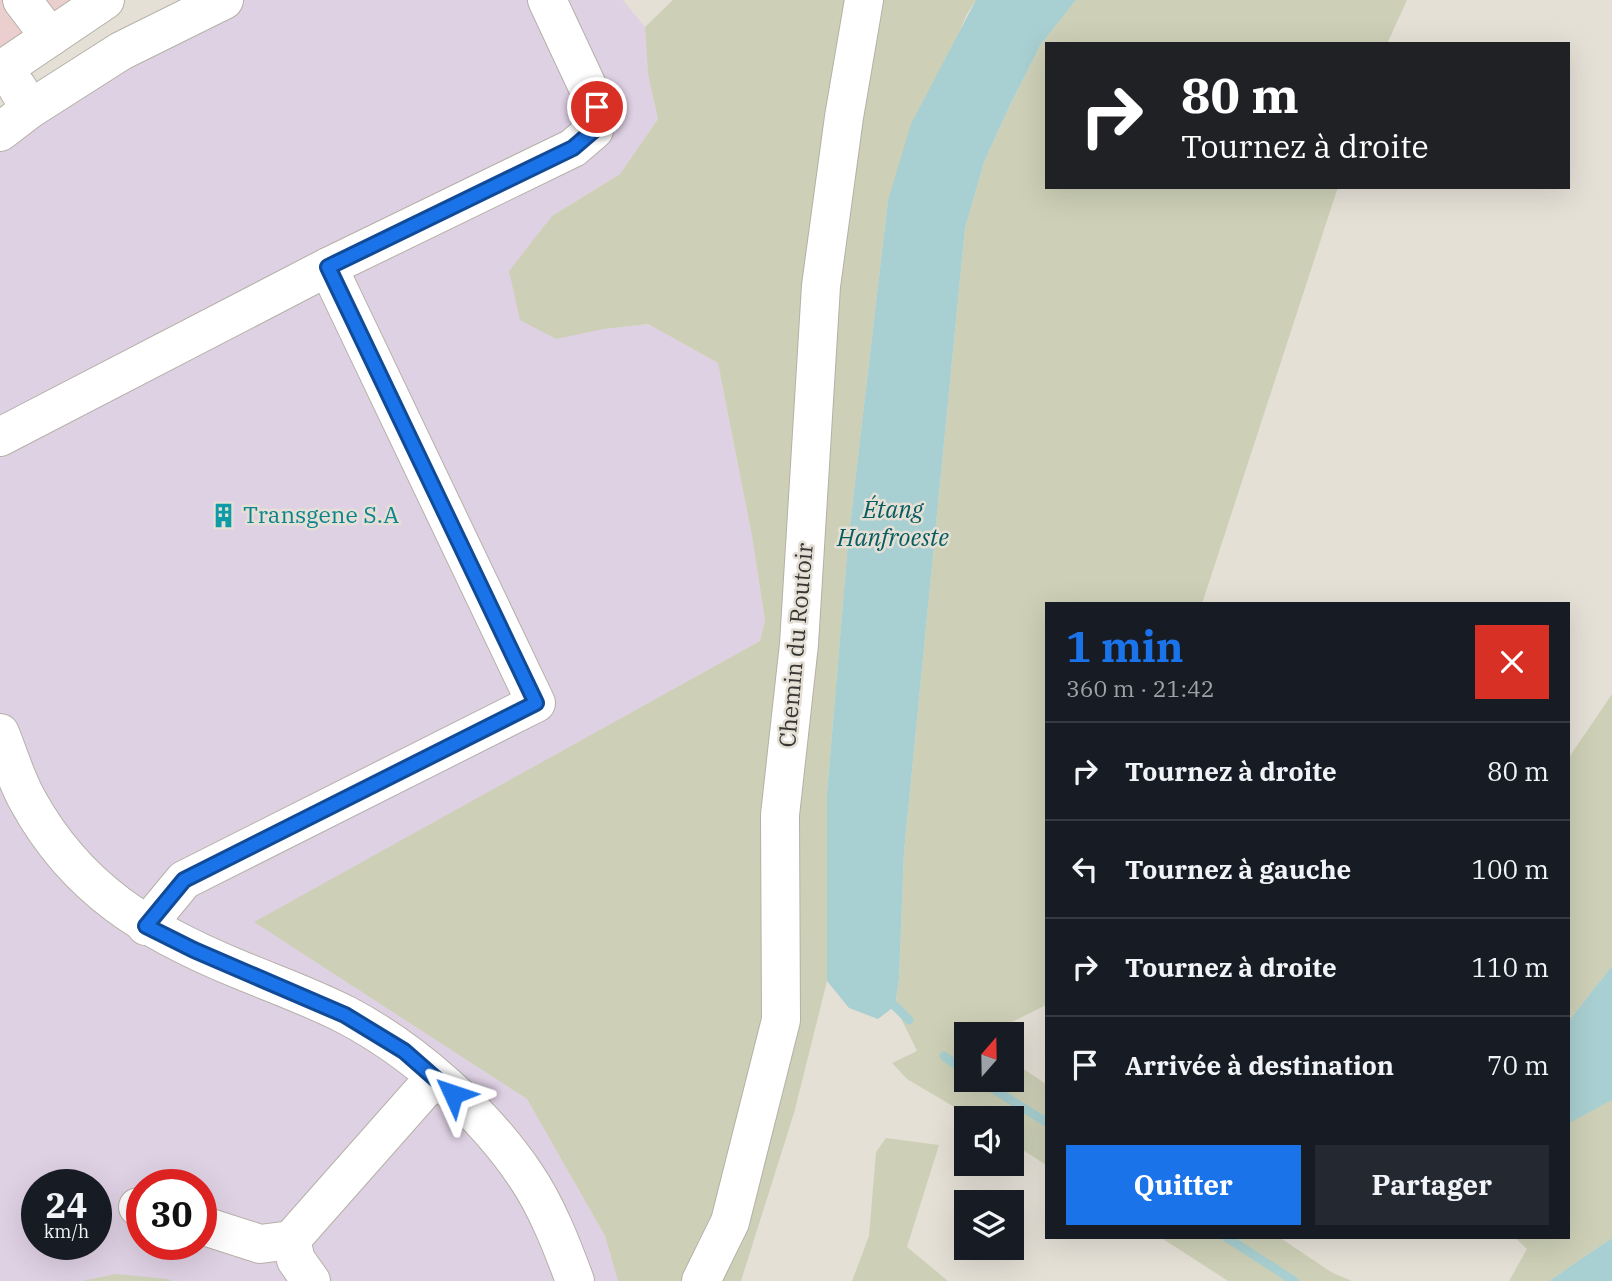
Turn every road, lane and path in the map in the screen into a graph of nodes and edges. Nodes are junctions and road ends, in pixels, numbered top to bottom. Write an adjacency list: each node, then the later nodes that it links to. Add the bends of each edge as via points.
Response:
1 (22, 0): 6 (street)
2 (105, 0): 6 (street)
3 (224, 0): 8 (street, via 121,51)
4 (547, 0): 10 (street, via 597,107 594,130 573,148)
5 (864, 0): 19 (street, Chemin du Routoir, via 821,286 799,644 780,815 781,1020 730,1222)
6 (50, 37): 7 (street)
7 (2, 69): 8 (street)
8 (30, 109): 9 (street)
9 (0, 132)
10 (328, 267): 11 (street); 13 (street, via 536,703 184,880)
11 (0, 437)
12 (0, 733): 13 (street, via 28,801 51,837 110,900)
13 (146, 926): 14 (street, via 345,1015 404,1051)
14 (435, 1077): 16 (street); 18 (street, via 472,1111 526,1177)
15 (217, 1230): 16 (street, via 260,1244)
16 (291, 1240): 17 (street, via 296,1260)
17 (312, 1281)
18 (575, 1281)
19 (701, 1281)

